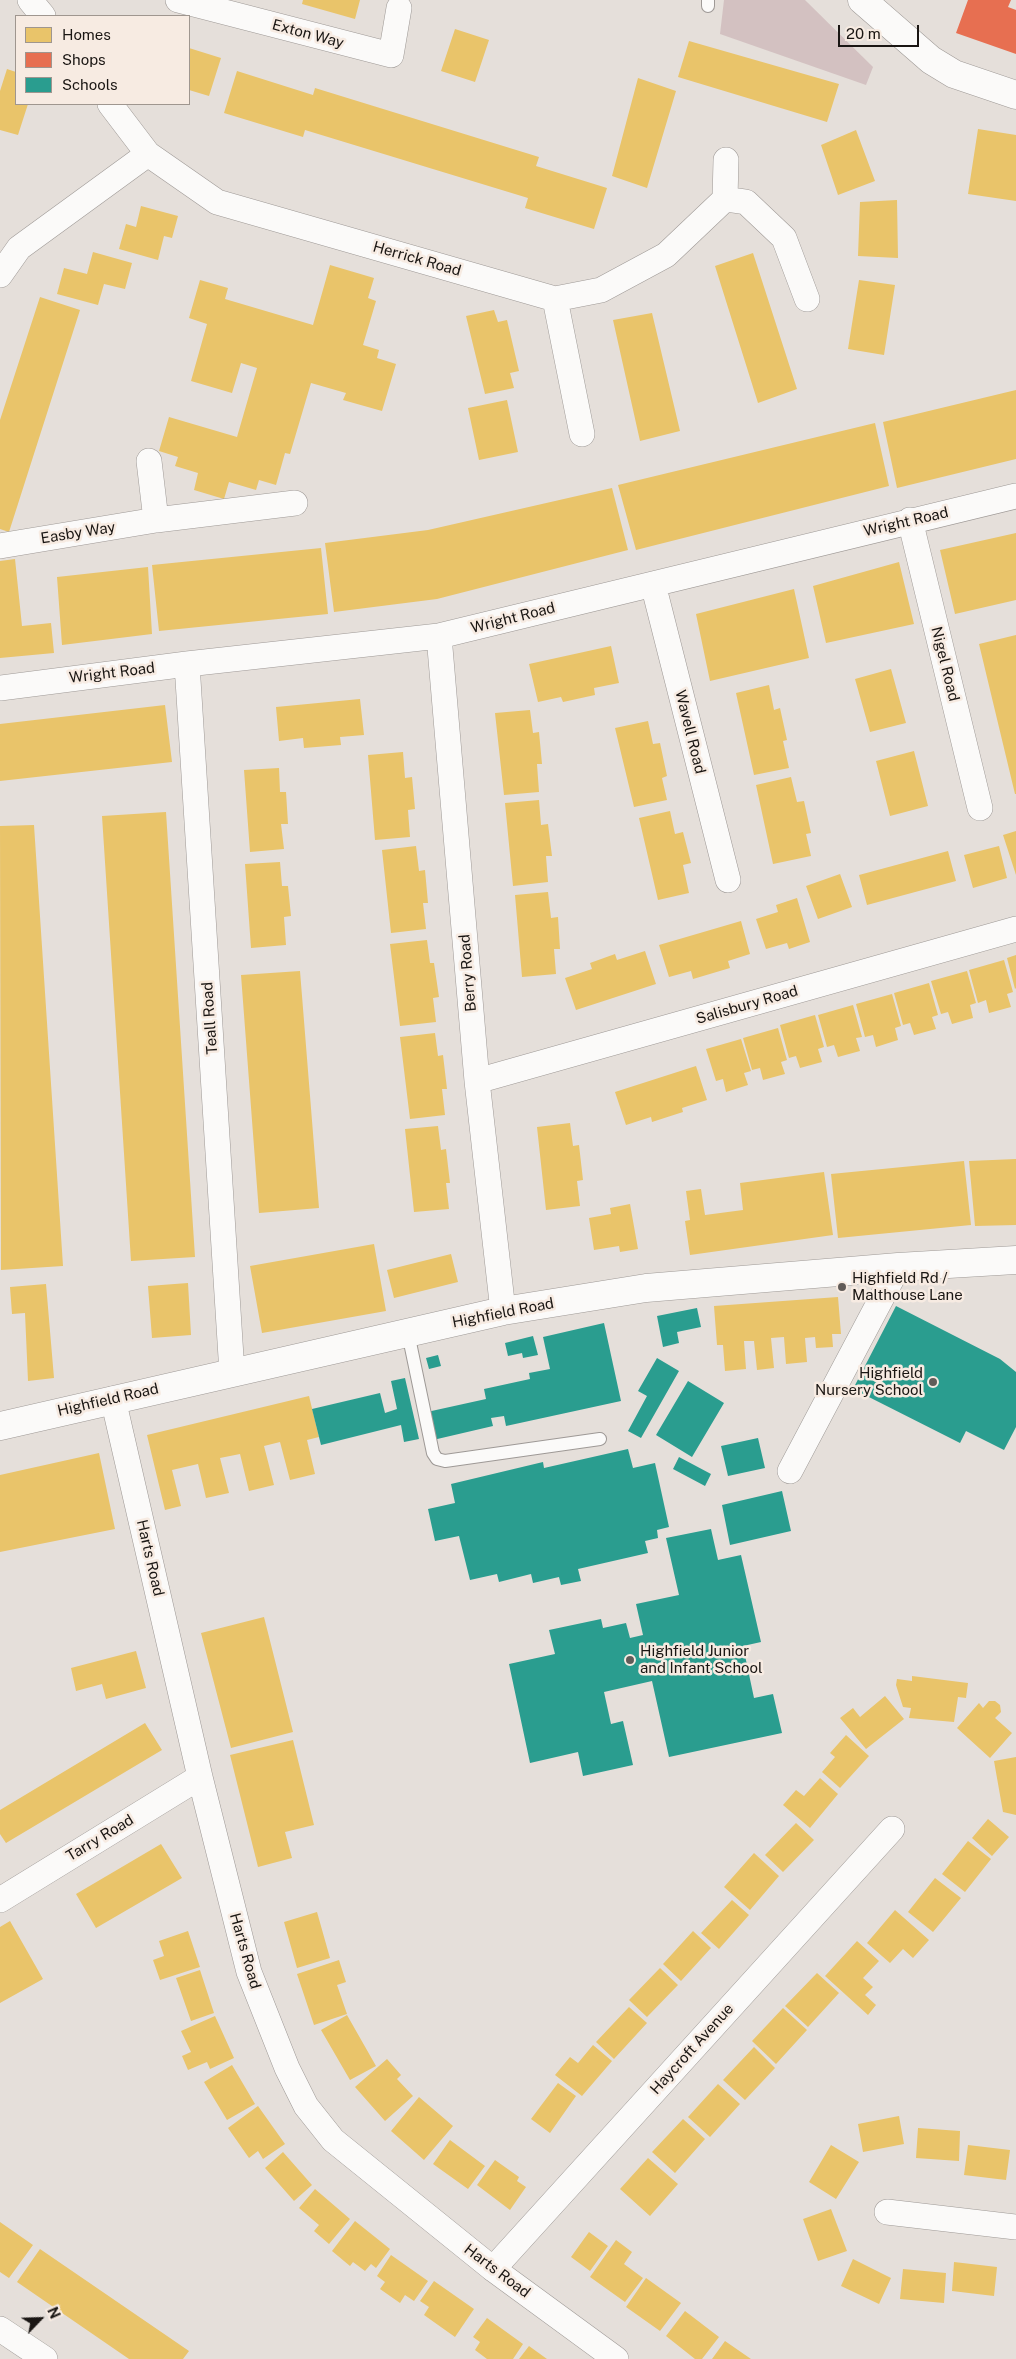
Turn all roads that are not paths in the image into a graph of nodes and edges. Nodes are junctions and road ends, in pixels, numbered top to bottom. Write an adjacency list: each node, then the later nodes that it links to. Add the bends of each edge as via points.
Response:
1 (178, 0): 3 (street, Exton Way, via 391,55)
2 (862, 0): 4 (main road, via 938,65 954,74)
3 (399, 8)
4 (1016, 95)
5 (111, 105): 6 (street, Herrick Road)
6 (148, 154): 9 (street, via 19,248); 10 (street, Herrick Road, via 217,202)
7 (726, 160): 8 (street)
8 (725, 199): 10 (street, Herrick Road, via 666,255 601,290); 11 (street, via 746,202 784,238)
9 (0, 275)
10 (555, 299): 12 (street)
11 (807, 299)
12 (582, 434)
13 (149, 460): 16 (street)
14 (1016, 496): 17 (street, Wright Road)
15 (295, 503): 16 (street, Easby Way)
16 (156, 520): 18 (street, Easby Way)
17 (910, 520): 19 (street, Wright Road); 23 (street, Nigel Road)
18 (0, 546)
19 (653, 584): 20 (street, Wright Road); 24 (street, Wavell Road)
20 (439, 636): 21 (street, Wright Road); 26 (street, Berry Road)
21 (187, 664): 22 (street, Wright Road); 31 (street, Teall Road)
22 (0, 688)
23 (980, 808)
24 (728, 880)
25 (1016, 928): 26 (street, Salisbury Road)
26 (477, 1081): 29 (street, Berry Road)
27 (1016, 1260): 28 (main road, Highfield Road)
28 (898, 1267): 29 (main road, Highfield Road, via 646,1288); 35 (street)
29 (503, 1311): 30 (main road, Highfield Road)
30 (408, 1333): 31 (main road, Highfield Road); 34 (lane, via 432,1453 437,1459 445,1461)
31 (232, 1372): 32 (main road, Highfield Road)
32 (114, 1399): 33 (main road, Highfield Road); 36 (street, Harts Road)
33 (0, 1426)
34 (600, 1439)
35 (790, 1471)
36 (200, 1777): 38 (street, Tarry Road); 41 (street, Harts Road, via 249,1972 287,2068 306,2106 333,2140)
37 (892, 1829): 41 (street, Haycroft Avenue)
38 (1, 1898)
39 (888, 2212): 40 (street)
40 (1016, 2227)
41 (493, 2269): 44 (street, Harts Road)
42 (0, 2328): 43 (street)
43 (45, 2359)
44 (616, 2359)

